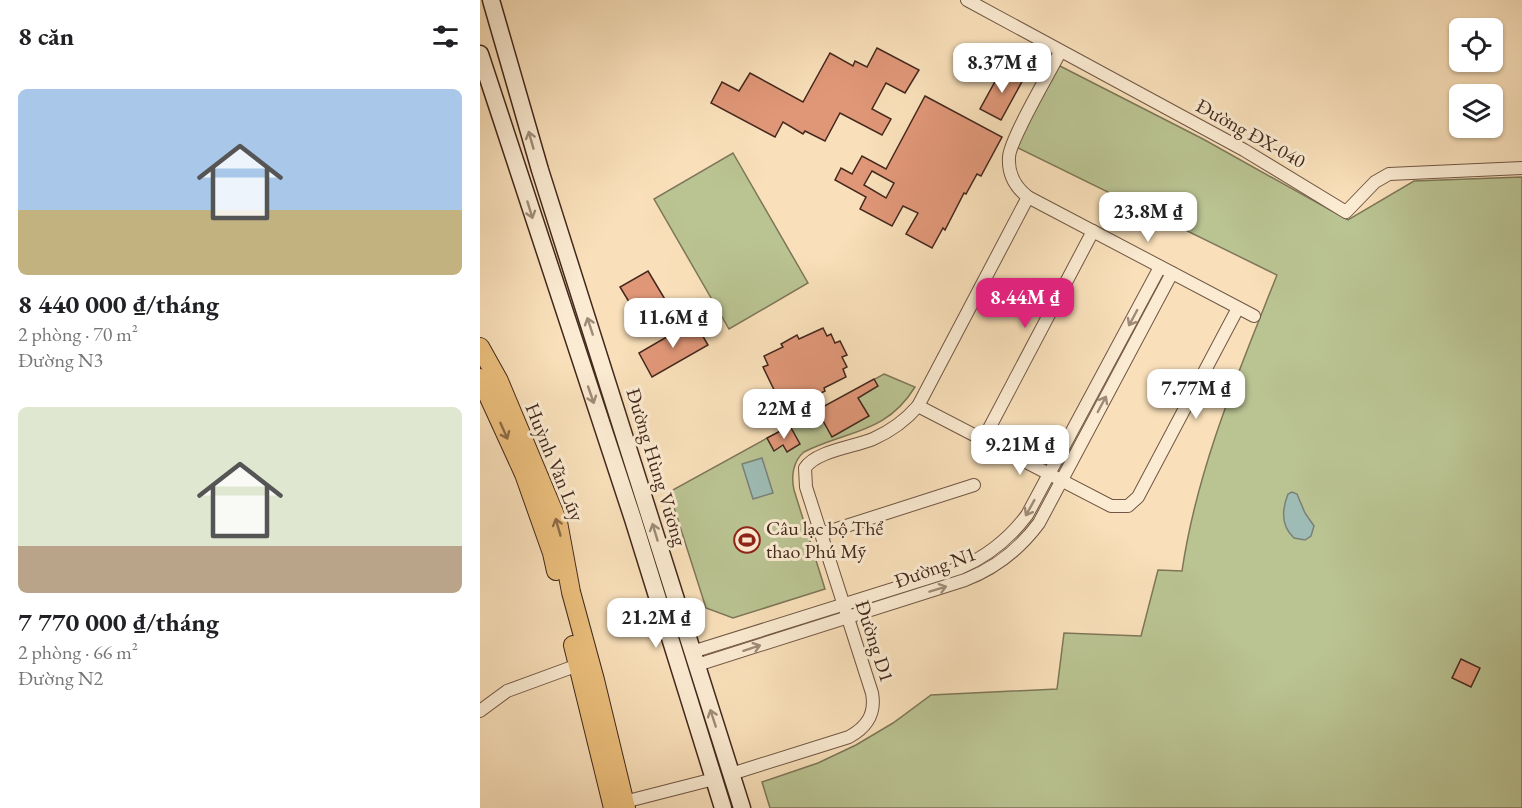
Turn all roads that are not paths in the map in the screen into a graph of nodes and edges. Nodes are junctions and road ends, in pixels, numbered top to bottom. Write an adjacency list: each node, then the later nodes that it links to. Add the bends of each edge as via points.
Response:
1 (491, 0): 15 (main road, Đường Hùng Vương, one-way to 1, via 540,170)
2 (967, 0): 3 (street, Đường ĐX-040)
3 (1060, 52): 5 (street, Đường ĐX-040, via 1244,150 1346,212 1375,182 1389,174); 6 (street, via 1009,154 1012,176)
4 (480, 54): 16 (main road, Đường Hùng Vương, one-way to 16)
5 (1522, 168)
6 (1028, 197): 7 (street); 14 (street)
7 (1093, 231): 8 (street); 17 (street)
8 (1160, 267): 9 (street); 18 (street, Đường N1, one-way to 18)
9 (1172, 273): 10 (street); 19 (street, Đường N1, one-way to 9)
10 (1238, 308): 11 (street); 19 (street, via 1138,497 1128,506 1111,506)
11 (1254, 316)
12 (480, 347): 13 (main road, Huỳnh Văn Lũy)
13 (484, 378): 25 (main road, Huỳnh Văn Lũy, one-way to 25, via 552,553); 29 (main road, Huỳnh Văn Lũy, one-way to 13, via 558,522)
14 (918, 406): 17 (street); 21 (street, Đường D1, via 880,436 807,465 804,482)
15 (623, 429): 16 (main road); 24 (main road, Đường Hùng Vương, one-way to 15)
16 (604, 436): 28 (main road, Đường Hùng Vương)
17 (983, 440): 18 (street)
18 (1049, 474): 19 (street); 22 (street, Đường N1, one-way to 22, via 1027,515 992,551 960,568)
19 (1062, 480): 23 (street, Đường N1, one-way to 19, via 965,580 999,563 1030,535)
20 (974, 485): 21 (street)
21 (821, 534): 22 (street, Đường D1)
22 (843, 604): 23 (street, Đường D1); 24 (street, Đường N1)
23 (848, 617): 24 (street, Đường N1, one-way to 23); 27 (street, Đường D1, via 873,700 866,725 849,737)
24 (694, 658): 27 (main road, Đường Hùng Vương, one-way to 24)
25 (578, 665): 26 (street, via 507,691); 29 (main road, Huỳnh Văn Lũy)
26 (480, 711)
27 (731, 774): 28 (main road); 31 (main road, Đường Hùng Vương)
28 (714, 779): 29 (street); 30 (main road, Đường Hùng Vương)
29 (621, 806)
30 (723, 808)
31 (742, 808)

